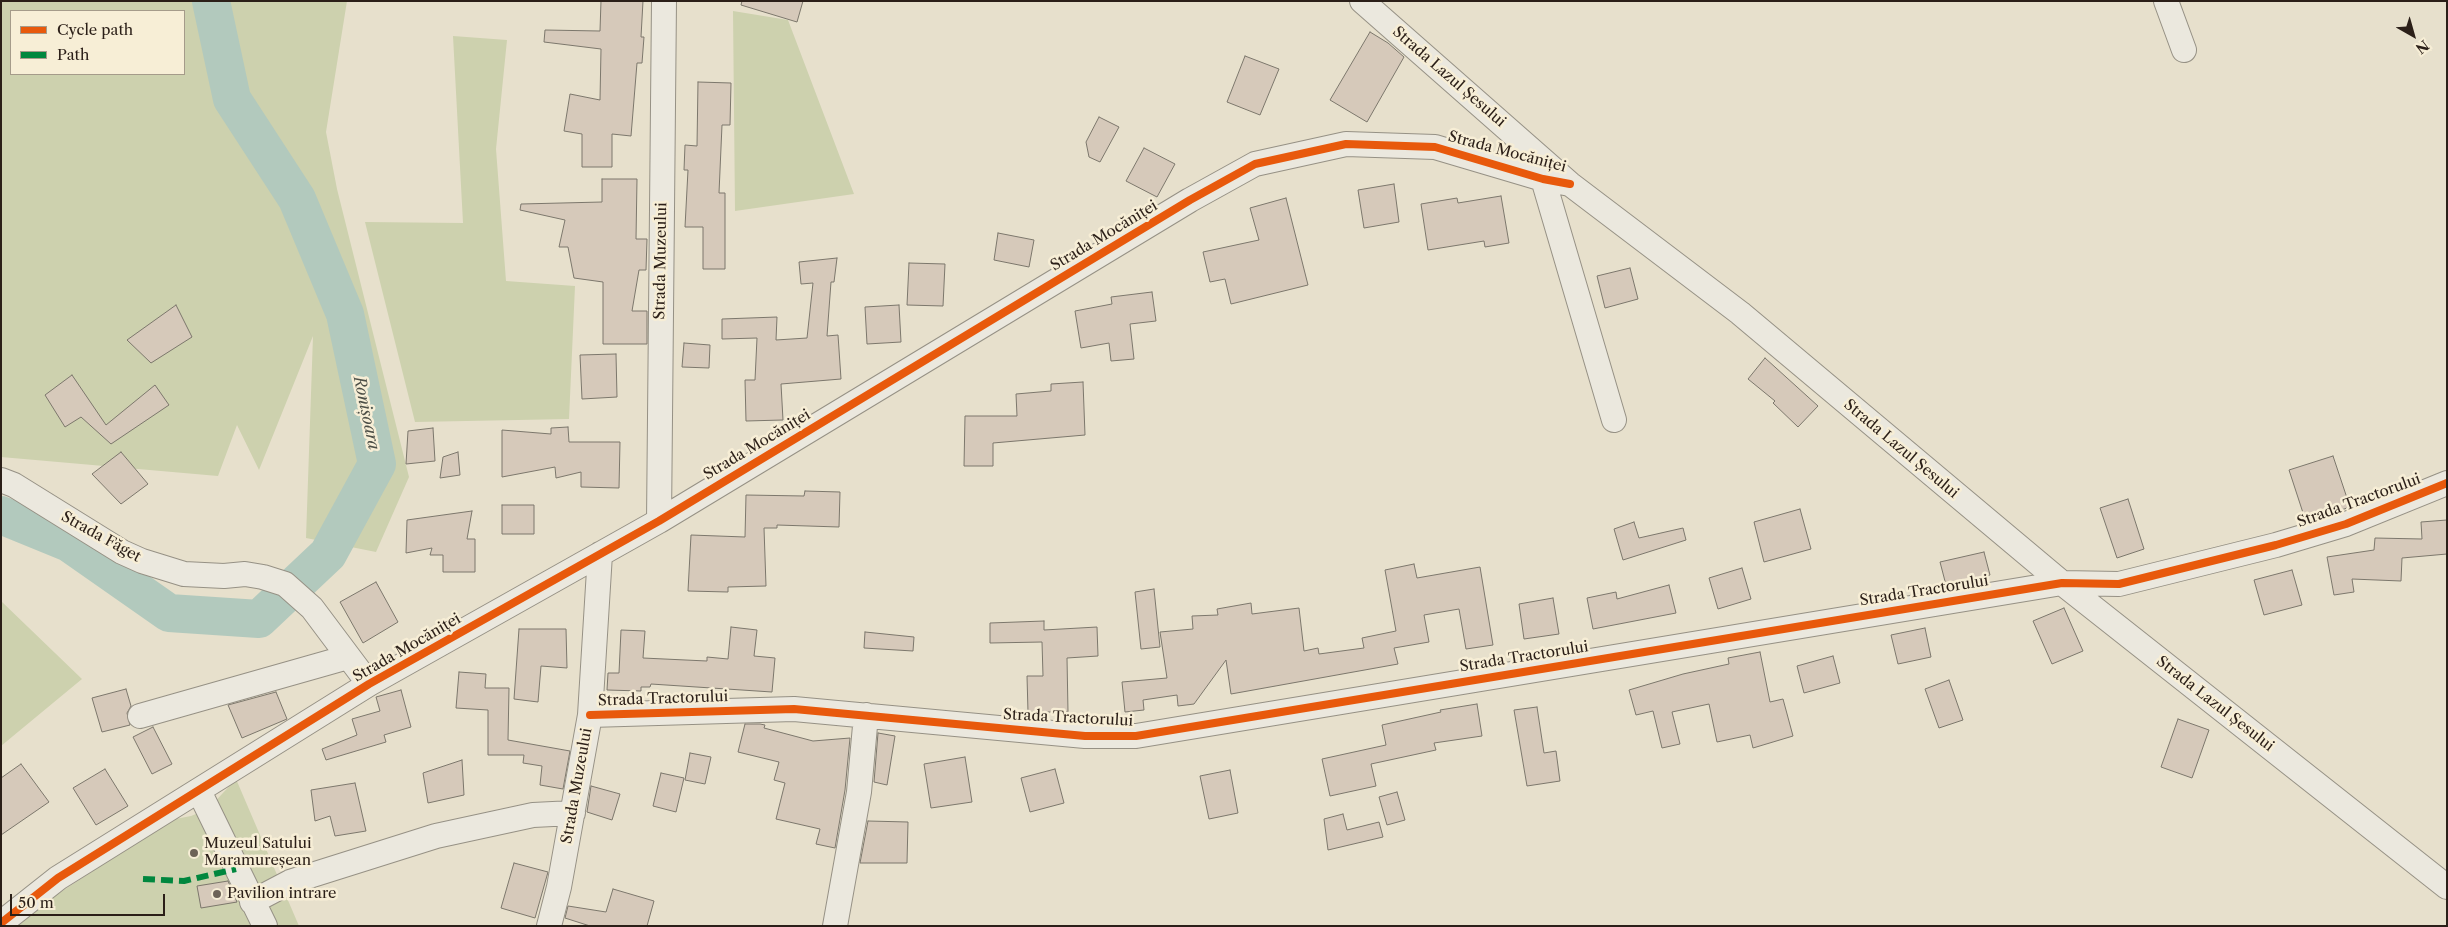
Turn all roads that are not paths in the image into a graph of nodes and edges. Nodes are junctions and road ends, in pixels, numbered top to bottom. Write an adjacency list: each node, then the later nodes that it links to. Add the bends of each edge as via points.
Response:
1 (664, 1): 10 (street, Strada Muzeului)
2 (1362, 1): 6 (street, Strada Lazul Șesului)
3 (2166, 1): 4 (street)
4 (2184, 50)
5 (1543, 179): 6 (street, Strada Mocăniței); 7 (street); 10 (street, Strada Mocăniței, via 1435,147 1346,144 1255,164 1181,205)
6 (1570, 184): 12 (street, Strada Lazul Șesului, via 1740,313)
7 (1614, 420)
8 (1, 480): 13 (street, Strada Făget, via 14,484 122,552 142,561 184,574 245,574 285,584 312,608)
9 (2447, 483): 12 (street, Strada Tractorului, via 2346,524 2276,545 2120,584)
10 (659, 521): 11 (street, Strada Mocăniței)
11 (600, 554): 14 (street, Strada Mocăniței); 15 (street, Strada Muzeului)
12 (2062, 583): 16 (street, Strada Tractorului, via 1136,736 1085,736); 20 (street, Strada Lazul Șesului)
13 (348, 657): 14 (street, Strada Făget); 17 (street)
14 (368, 684): 18 (street, Strada Mocăniței)
15 (590, 715): 16 (street, Strada Tractorului, via 794,709); 19 (street, Strada Muzeului)
16 (866, 715): 25 (street, via 859,792)
17 (140, 716)
18 (199, 791): 21 (street); 22 (street, Strada Mocăniței, via 58,878)
19 (573, 813): 21 (street, via 533,815 436,836 290,882); 24 (street, Strada Muzeului)
20 (2447, 887)
21 (252, 902): 23 (street)
22 (1, 922)
23 (265, 926)
24 (549, 926)
25 (835, 926)

